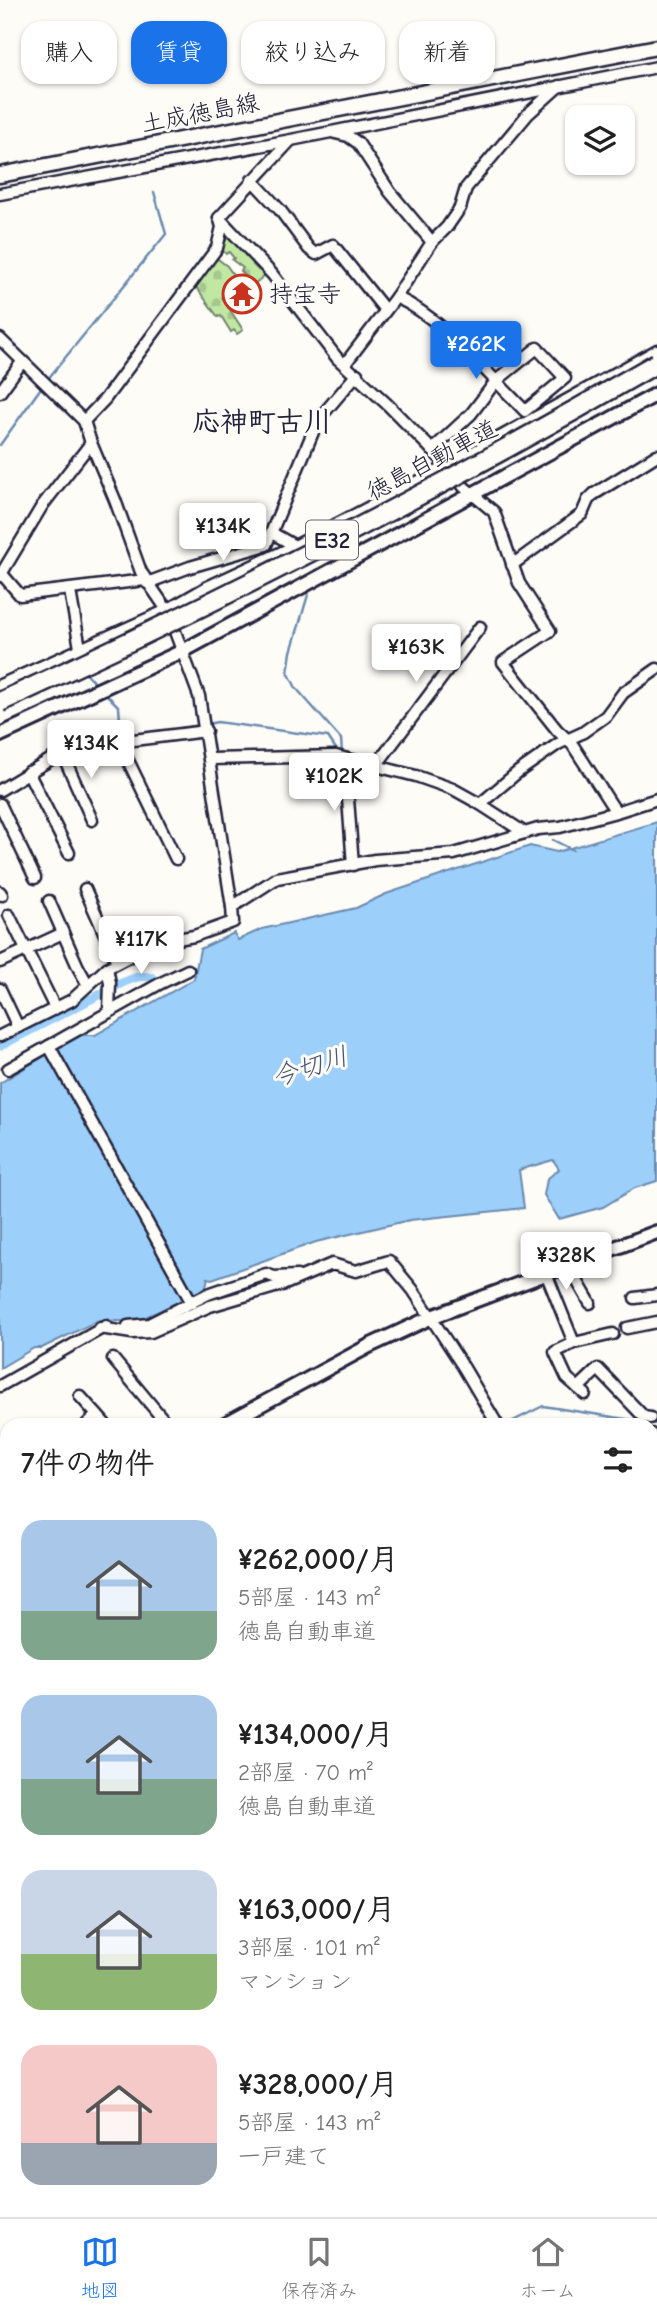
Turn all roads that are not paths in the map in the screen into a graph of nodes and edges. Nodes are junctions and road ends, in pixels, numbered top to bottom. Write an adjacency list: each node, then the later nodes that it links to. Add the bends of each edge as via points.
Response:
1 (657, 47): 6 (main road, 土成徳島線)
2 (657, 67): 3 (street)
3 (559, 85): 4 (street); 10 (street, via 528,114 466,188 460,208)
4 (331, 132): 5 (street); 10 (street, via 358,143 390,192)
5 (291, 140): 7 (street); 8 (street)
6 (0, 175)
7 (252, 180): 9 (street); 12 (street, via 309,249 316,254 333,245)
8 (0, 194)
9 (219, 218): 17 (street, via 272,274); 22 (street, via 222,228 217,248)
10 (432, 242): 11 (street)
11 (396, 297): 12 (street); 19 (street, via 418,308 457,340)
12 (385, 310): 17 (street)
13 (0, 339): 15 (street)
14 (657, 350): 26 (street)
15 (22, 362): 20 (street); 22 (street)
16 (657, 363): 40 (highway, 徳島自動車道 / E32, bridge, via 516,444 300,557)
17 (345, 364): 18 (street)
18 (356, 374): 24 (street); 28 (street, via 318,420)
19 (496, 381): 19 (street, via 537,348 565,378 525,411); 24 (street, via 471,414)
20 (0, 392)
21 (657, 394): 27 (street)
22 (84, 421): 23 (street)
23 (91, 443): 31 (street, via 42,506); 32 (street)
24 (432, 450): 26 (street)
25 (657, 455): 30 (street, via 594,494 582,514)
26 (448, 466): 27 (street); 29 (street)
27 (474, 495): 30 (street, via 498,520); 37 (street)
28 (272, 533): 29 (street); 32 (street, via 266,545)
29 (295, 547): 34 (street)
30 (512, 565): 44 (street, via 550,631 503,662)
31 (1, 575): 33 (street, via 20,595)
32 (146, 582): 33 (street); 34 (street)
33 (70, 591): 36 (street)
34 (167, 610): 36 (street); 37 (street)
35 (480, 626): 48 (street)
36 (80, 648): 39 (street)
37 (183, 651): 41 (street); 42 (street)
38 (657, 669): 44 (street, via 623,693 607,716)
39 (0, 685)
40 (0, 702)
41 (205, 726): 43 (street); 46 (street)
42 (0, 735)
43 (117, 740): 45 (street); 58 (street)
44 (567, 740): 52 (street); 54 (street)
45 (62, 753): 49 (street); 55 (street)
46 (211, 759): 47 (street); 63 (street)
47 (345, 759): 48 (street); 59 (street)
48 (377, 764): 52 (street)
49 (28, 772): 50 (street); 57 (street)
50 (0, 790)
51 (657, 799): 54 (street)
52 (482, 802): 56 (street)
53 (0, 804): 60 (street)
54 (616, 812): 56 (street)
55 (92, 820)
56 (525, 833): 59 (street, via 454,854)
57 (69, 853)
58 (176, 859)
59 (353, 865): 63 (street, via 277,878)
60 (35, 878)
61 (85, 889): 68 (street)
62 (50, 901): 65 (street)
63 (232, 907): 68 (street, via 233,922 155,943)
64 (9, 915): 66 (street)
65 (63, 933): 66 (street); 71 (street)
66 (26, 950): 67 (street); 73 (street)
67 (0, 962)
68 (117, 962): 69 (street)
69 (107, 968): 71 (street); 74 (street)
70 (188, 970): 74 (street)
71 (89, 985): 73 (street)
72 (0, 989): 75 (street)
73 (55, 1009): 75 (street)
74 (109, 1012): 77 (street)
75 (18, 1027): 76 (street)
76 (0, 1036)
77 (50, 1049): 78 (street); 85 (street)
78 (8, 1069)
79 (657, 1232): 80 (street)
80 (568, 1265): 81 (street); 86 (street)
81 (547, 1273): 87 (street); 92 (street)
82 (301, 1276): 85 (street, via 266,1274); 87 (street, via 332,1264 356,1271 389,1261); 89 (street, via 151,1332)
83 (657, 1295): 84 (street)
84 (635, 1298)
85 (191, 1302): 89 (street, via 142,1326)
86 (590, 1303)
87 (431, 1317): 100 (street); 101 (street)
88 (657, 1322): 90 (street)
89 (100, 1328): 94 (street)
90 (627, 1328)
91 (613, 1334): 92 (street)
92 (574, 1343): 102 (street, via 555,1352 567,1378 582,1391 598,1369)
93 (113, 1359): 99 (street)
94 (0, 1387)
95 (80, 1396): 96 (street)
96 (97, 1415): 97 (street); 98 (street)
97 (94, 1418)
98 (100, 1418)
99 (162, 1418)
100 (236, 1418)
101 (493, 1418)
102 (650, 1418)

